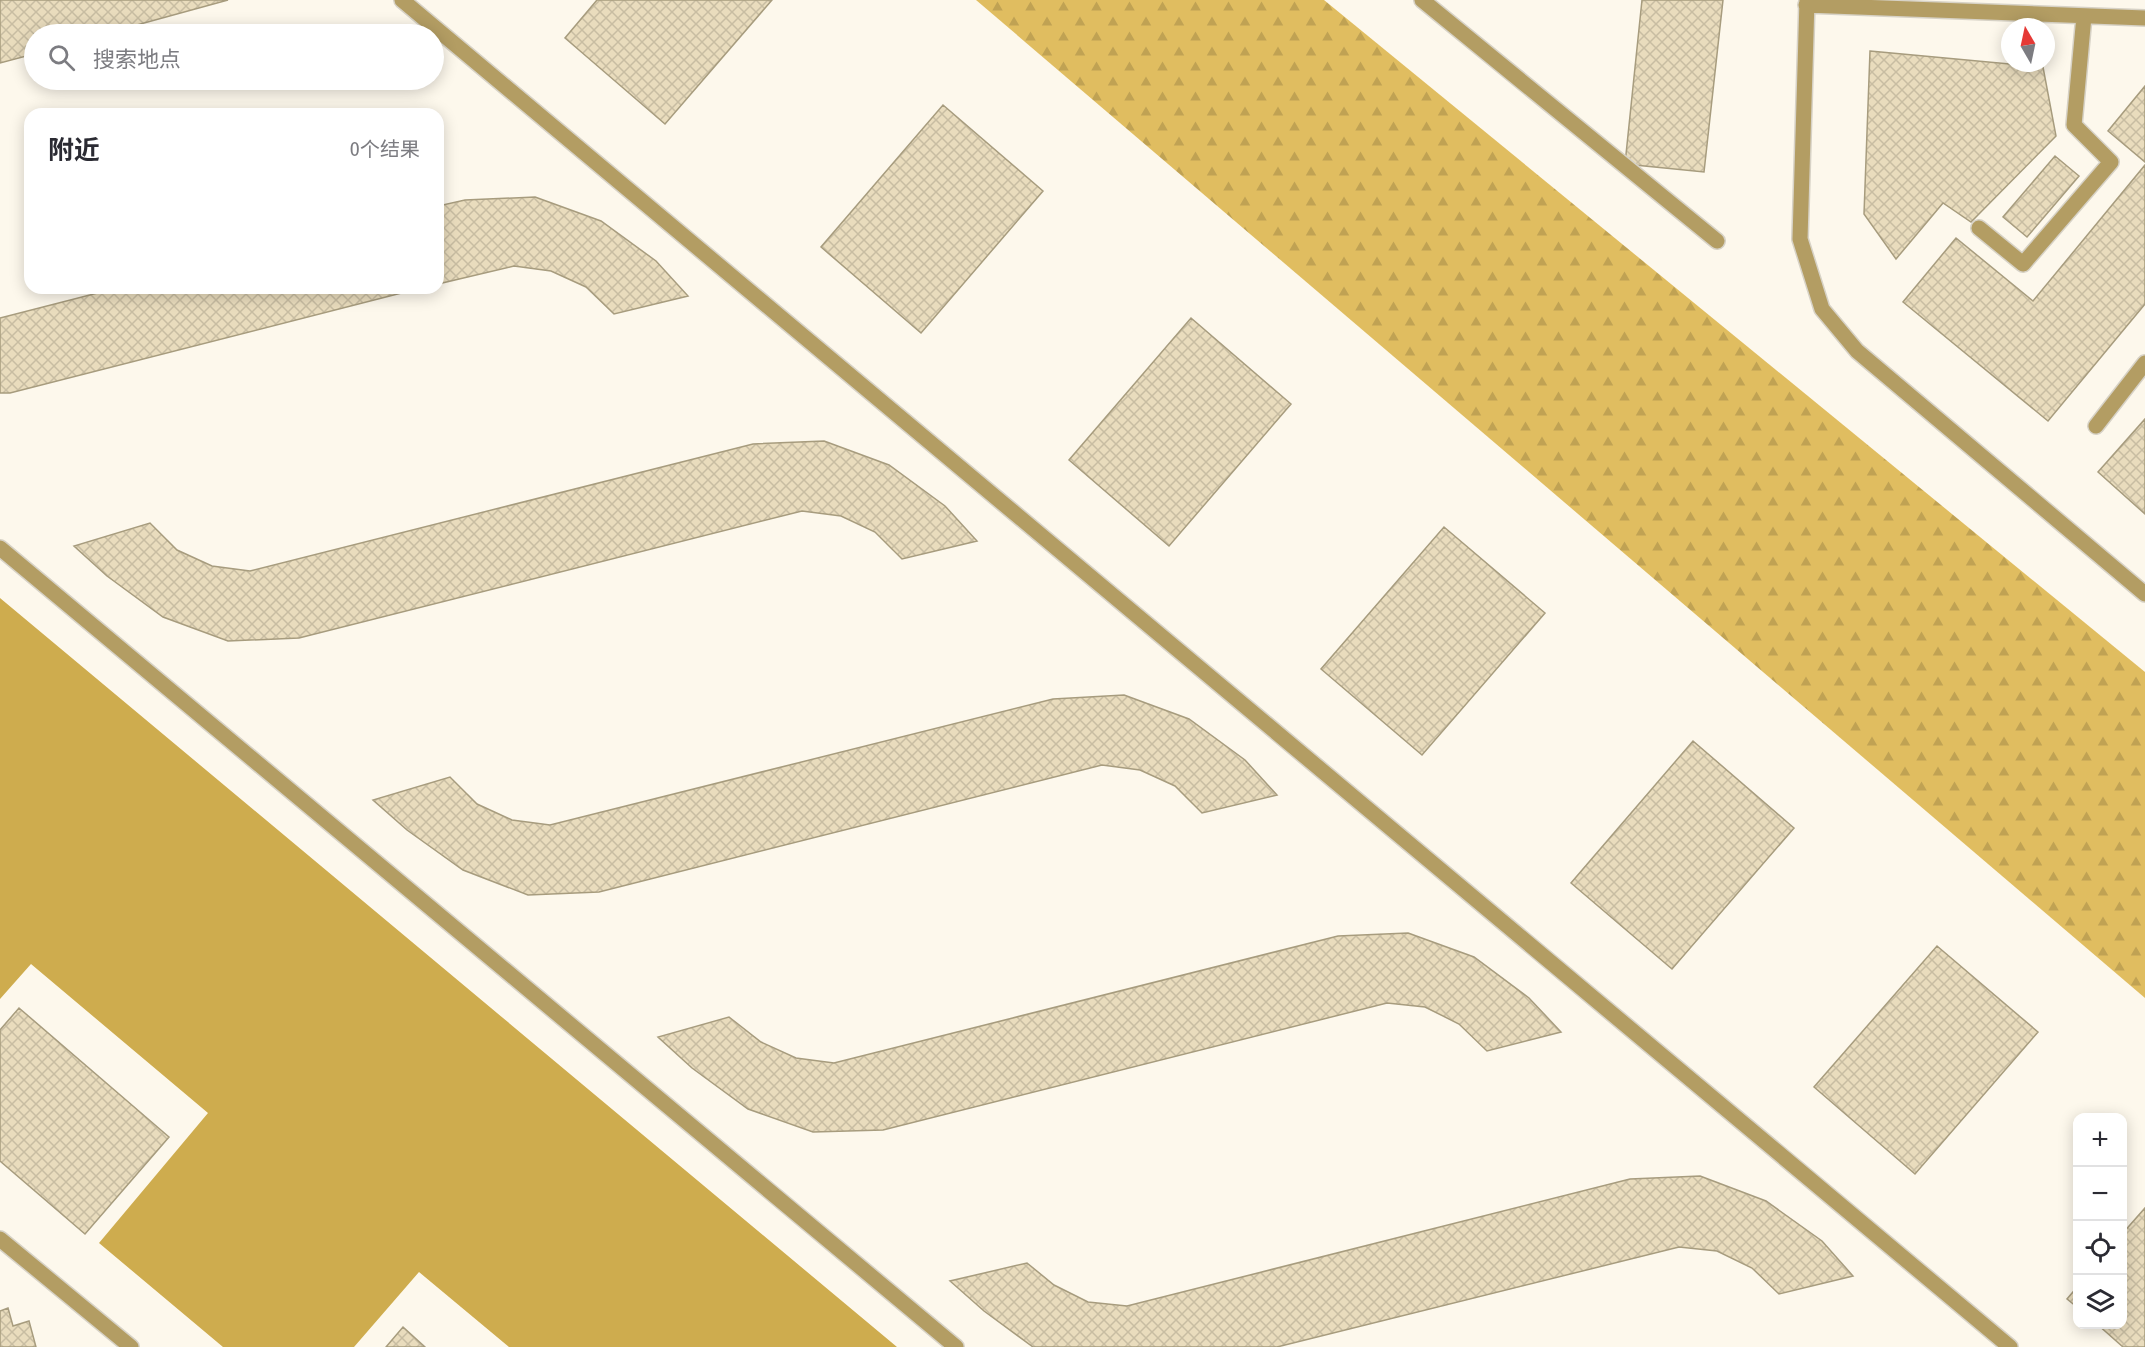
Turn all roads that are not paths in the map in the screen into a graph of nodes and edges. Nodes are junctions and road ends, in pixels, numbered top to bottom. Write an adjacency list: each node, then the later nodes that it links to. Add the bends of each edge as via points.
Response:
1 (402, 0): 6 (street)
2 (1422, 0): 9 (street)
3 (1807, 2): 4 (street); 13 (street, via 1800,239 1822,309 1857,351)
4 (2084, 16): 5 (street); 8 (street, via 2074,125 2111,162 2023,264)
5 (2145, 18)
6 (431, 24)
7 (444, 35): 17 (street)
8 (1979, 228)
9 (1718, 241)
10 (2145, 363): 11 (street)
11 (2096, 426)
12 (0, 548): 16 (street)
13 (2145, 594)
14 (0, 1239): 15 (street)
15 (131, 1347)
16 (956, 1347)
17 (2010, 1347)

